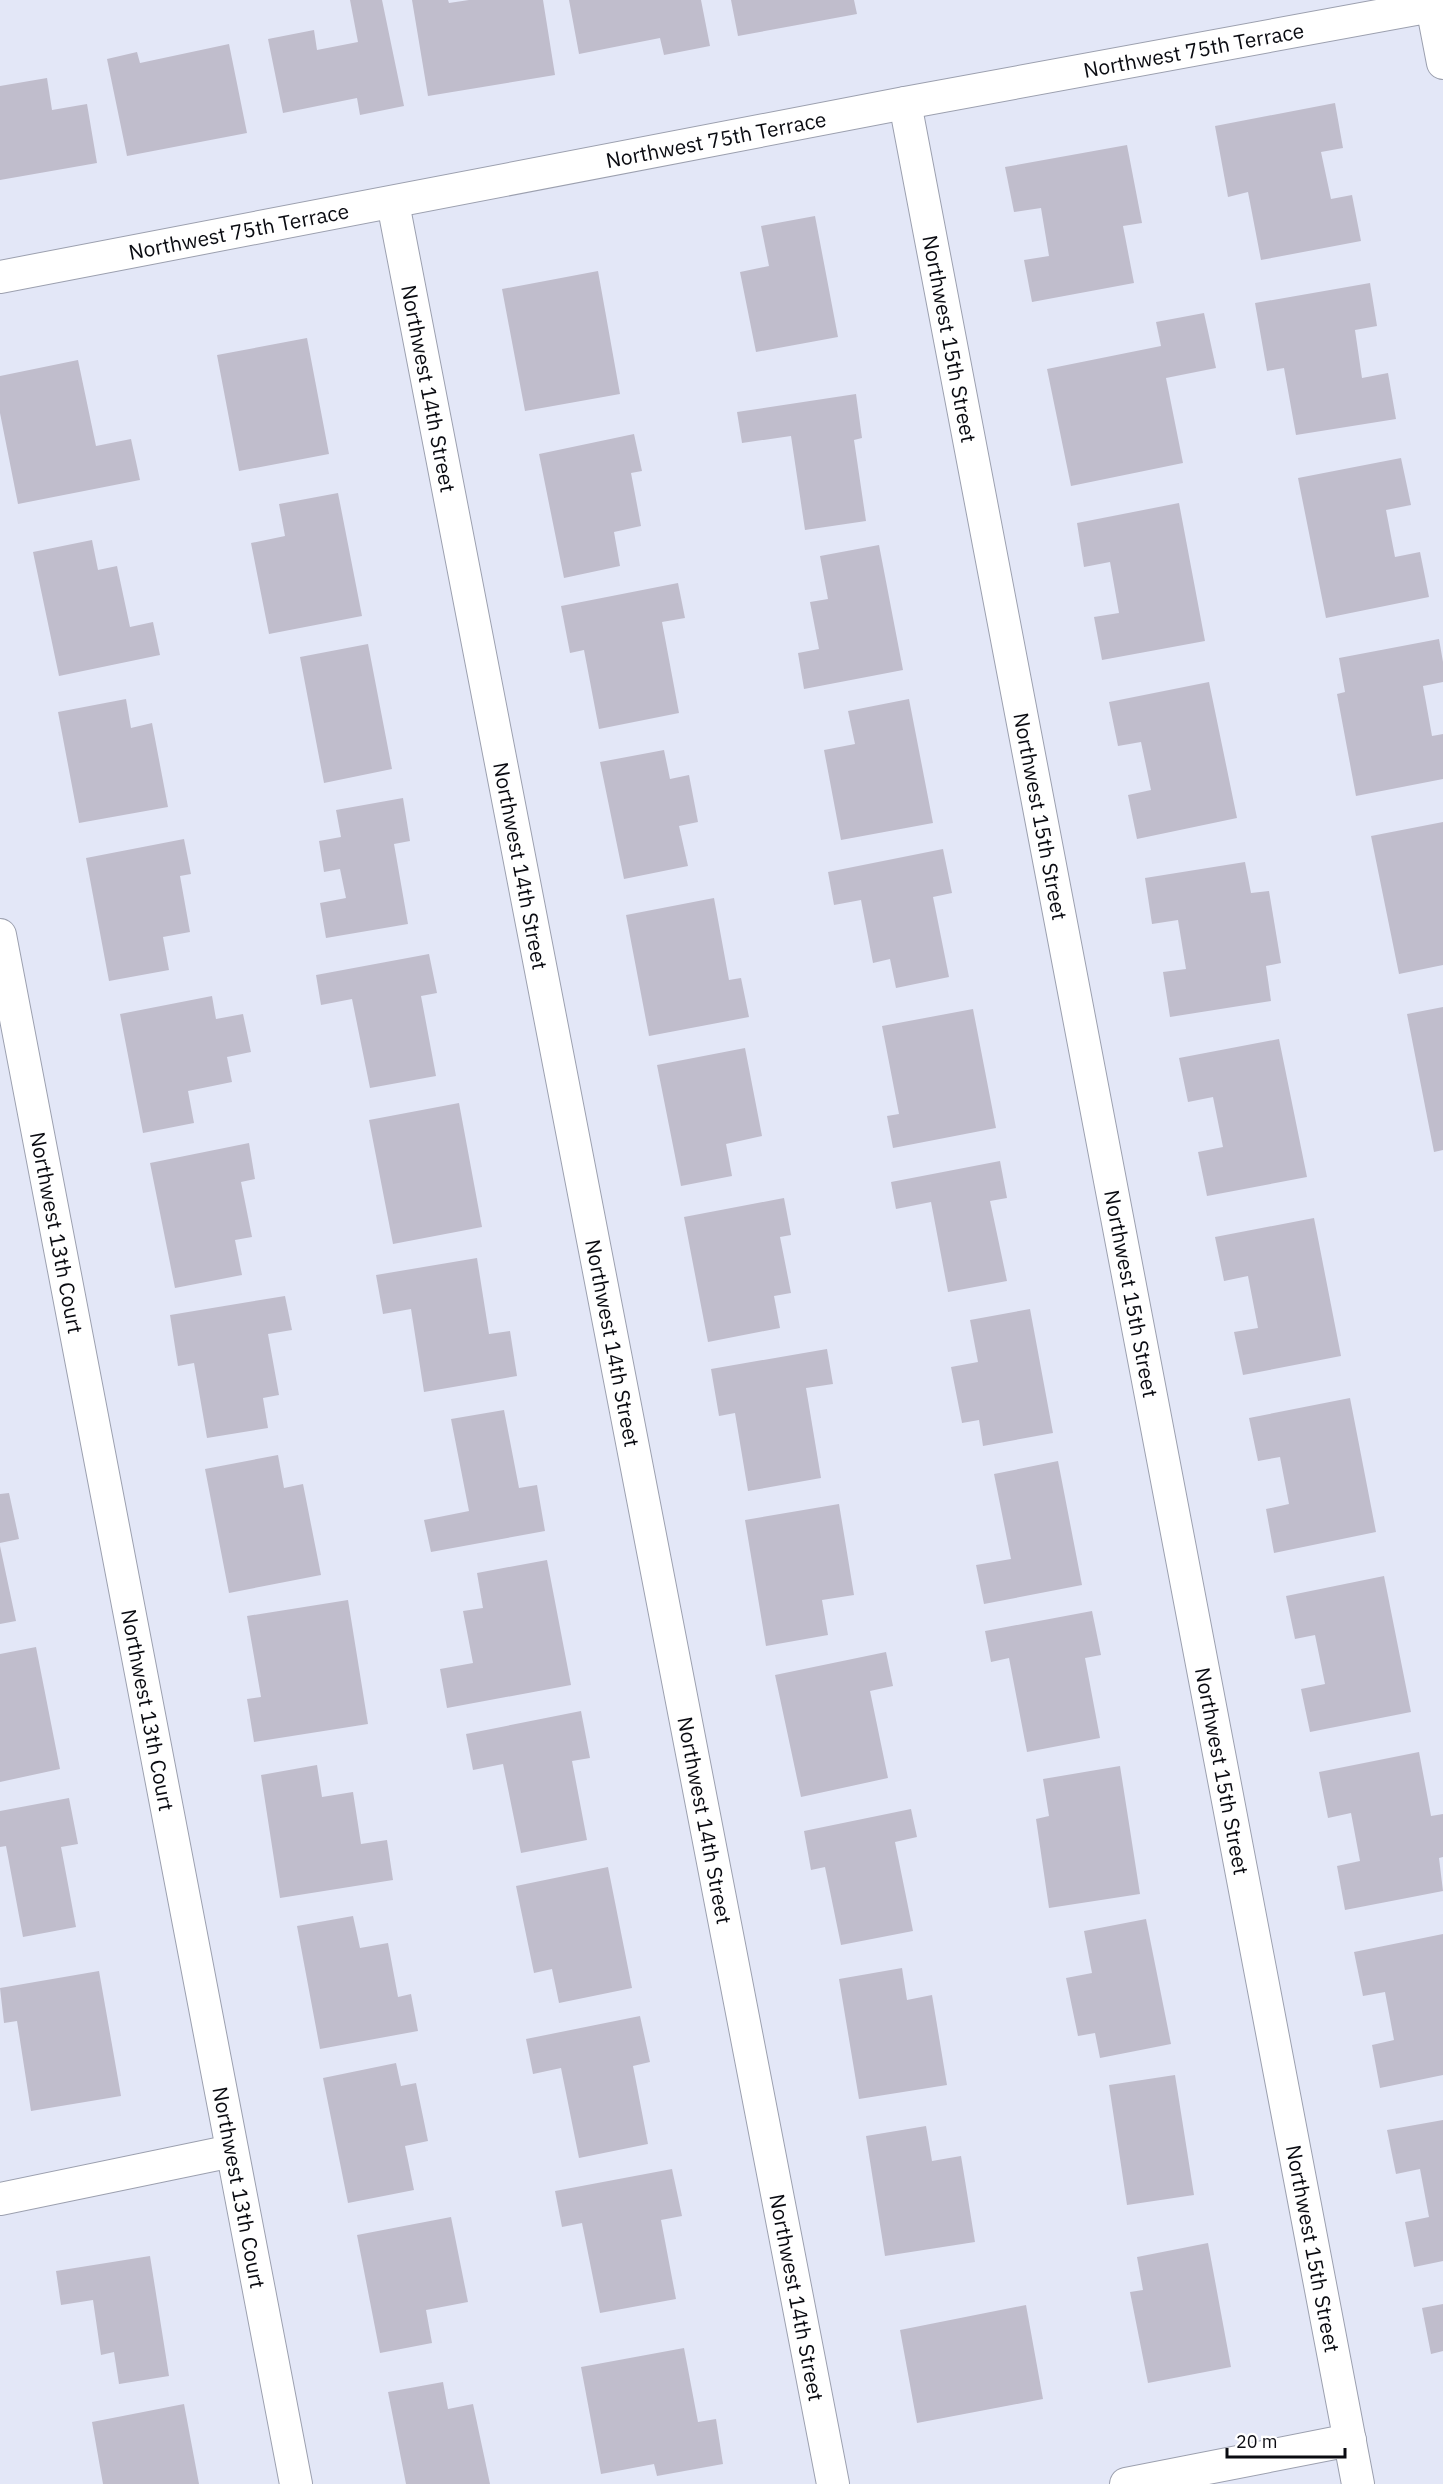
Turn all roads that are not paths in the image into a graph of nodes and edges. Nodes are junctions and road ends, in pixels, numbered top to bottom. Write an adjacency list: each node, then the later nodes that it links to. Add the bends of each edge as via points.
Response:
1 (1443, 63): 2 (street, Northwest 75th Terrace, via 1432,6)
2 (905, 103): 3 (street, Northwest 75th Terrace); 8 (street, Northwest 15th Street)
3 (393, 203): 4 (street, Northwest 75th Terrace); 10 (street, Northwest 14th Street)
4 (0, 277)
5 (0, 935): 6 (street, Northwest 13th Court)
6 (232, 2151): 7 (street); 9 (street, Northwest 13th Court)
7 (0, 2199)
8 (1350, 2440): 11 (street); 12 (street, Northwest 15th Street)
9 (296, 2484)
10 (833, 2484)
11 (1126, 2484)
12 (1358, 2484)

